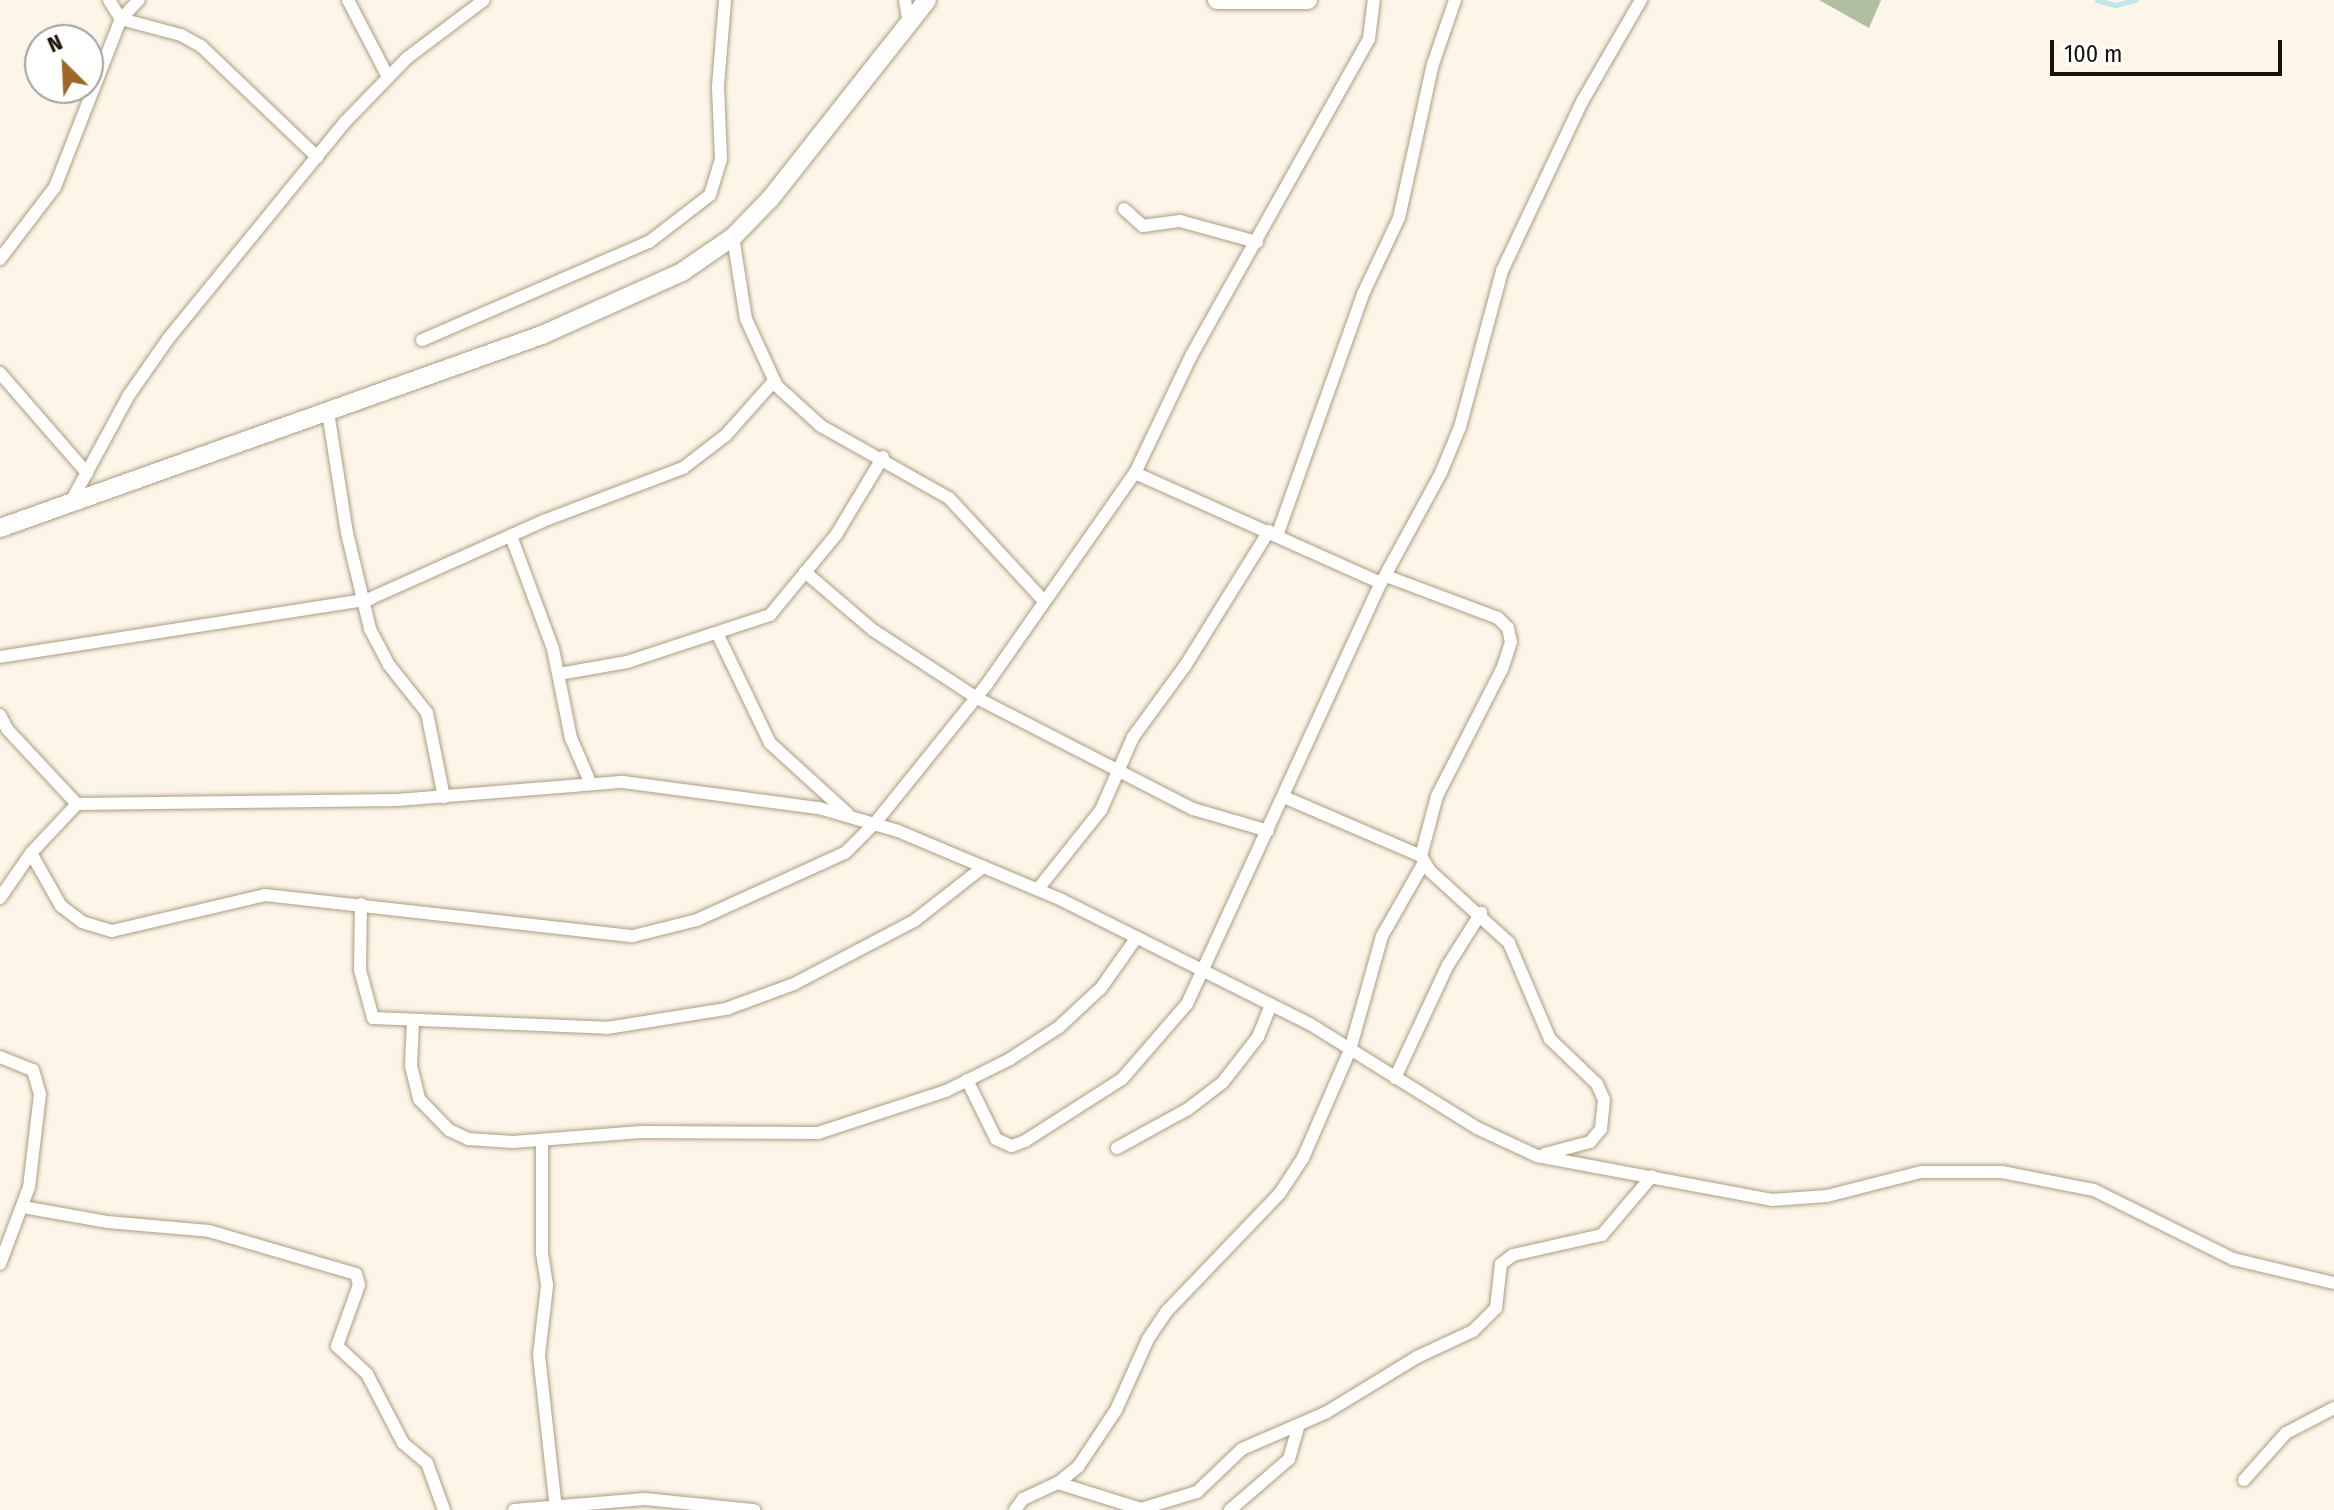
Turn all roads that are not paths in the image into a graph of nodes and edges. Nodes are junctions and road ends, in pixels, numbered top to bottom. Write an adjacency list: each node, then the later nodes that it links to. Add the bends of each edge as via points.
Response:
1 (109, 0): 13 (street)
2 (139, 0): 13 (street)
3 (348, 0): 15 (street)
4 (484, 0): 15 (street)
5 (725, 0): 21 (street, via 718,86 721,170 710,195 649,242)
6 (905, 0): 14 (street)
7 (927, 0): 14 (main road)
8 (1217, 0): 9 (main road)
9 (1308, 0)
10 (1374, 0): 19 (street, via 1369,39)
11 (1455, 0): 30 (street, via 1433,64 1399,218 1363,294)
12 (1641, 0): 33 (street, via 1583,100 1502,271 1460,427)
13 (121, 19): 16 (street, via 181,35 201,46); 20 (street, via 55,187)
14 (908, 20): 18 (main road, via 856,95)
15 (388, 77): 16 (street)
16 (317, 157): 26 (street, via 168,339 129,395)
17 (1124, 209): 19 (street, via 1143,226 1180,221)
18 (733, 237): 23 (street, via 746,319); 24 (main road, via 682,272 612,307)
19 (1257, 242): 27 (street, via 1191,356)
20 (0, 259)
21 (422, 340)
22 (0, 373): 26 (street)
23 (774, 381): 25 (street, via 821,426); 31 (street, via 705,455 683,468)
24 (328, 412): 28 (main road); 35 (street)
25 (883, 457): 32 (street, via 836,535); 34 (street, via 962,509)
26 (87, 473): 28 (street)
27 (1135, 473): 30 (street); 34 (street)
28 (73, 498): 29 (main road)
29 (0, 528)
30 (1273, 532): 33 (street); 42 (street)
31 (511, 536): 35 (street, via 428,577); 38 (street)
32 (805, 572): 36 (street, via 770,615); 39 (street, via 873,630)
33 (1383, 580): 45 (street); 51 (street, via 1498,618 1510,637 1502,669 1437,796)
34 (1043, 600): 39 (street)
35 (362, 601): 37 (street); 44 (street, via 376,647 427,713)
36 (717, 633): 38 (street, via 627,662); 47 (street, via 770,743)
37 (0, 657)
38 (559, 674): 43 (street, via 571,738)
39 (977, 698): 42 (street); 48 (street)
40 (0, 715): 41 (street)
41 (3, 730): 46 (street)
42 (1118, 767): 49 (street, via 1207,815); 53 (street, via 1101,810)
43 (590, 782): 44 (street); 47 (street, via 688,787)
44 (444, 797): 46 (street)
45 (1284, 797): 49 (street); 51 (street)
46 (77, 804): 50 (street)
47 (850, 815): 48 (street)
48 (875, 823): 52 (street); 55 (street, via 831,861 658,932 614,936)
49 (1268, 831): 58 (street)
50 (31, 853): 54 (street); 55 (street, via 61,906 105,930 133,929 252,896)
51 (1422, 860): 56 (street); 61 (street, via 1378,947)
52 (983, 867): 53 (street); 60 (street, via 901,928 794,984 726,1009 607,1028)
53 (1038, 889): 57 (street)
54 (0, 898)
55 (361, 904): 60 (street, via 360,970 370,1014)
56 (1481, 913): 63 (street, via 1448,965); 67 (street, via 1518,959 1550,1039 1588,1070 1604,1100 1601,1129 1590,1142)
57 (1137, 937): 58 (street); 64 (street, via 1101,988 1059,1027)
58 (1206, 971): 59 (street); 64 (street, via 1173,1024 1122,1079 1025,1141 1012,1146 996,1139)
59 (1271, 1005): 61 (street); 66 (street, via 1258,1037 1223,1082 1188,1109)
60 (413, 1021): 65 (street, via 412,1079 419,1099 436,1118 468,1139)
61 (1350, 1050): 63 (street); 75 (street, via 1323,1119 1280,1193 1167,1311 1148,1339 1116,1410 1078,1467)
62 (0, 1057): 69 (street, via 29,1066 39,1084 32,1170)
63 (1395, 1078): 67 (street, via 1477,1128)
64 (967, 1080): 65 (street, via 876,1117 818,1133 641,1132)
65 (542, 1140): 76 (street, via 547,1286 539,1355)
66 (1117, 1148)
67 (1537, 1156): 68 (street)
68 (1652, 1176): 71 (street, via 1772,1200 1827,1196 1921,1172 2002,1172 2094,1190 2233,1259); 73 (street, via 1602,1235 1513,1255 1501,1264 1496,1308 1473,1331)
69 (23, 1207): 70 (street); 77 (street, via 209,1231 356,1274 359,1285 337,1346 367,1374 403,1443 427,1463)
70 (0, 1264)
71 (2334, 1283)
72 (2334, 1408): 74 (street, via 2286,1433)
73 (1299, 1425): 75 (street, via 1242,1449 1197,1492 1153,1508 1116,1505); 81 (street, via 1289,1459)
74 (2244, 1480)
75 (1058, 1483): 80 (street, via 1023,1499)
76 (554, 1506): 78 (street); 79 (street, via 645,1499)
77 (444, 1510)
78 (514, 1510)
79 (754, 1510)
80 (1015, 1510)
81 (1230, 1510)

